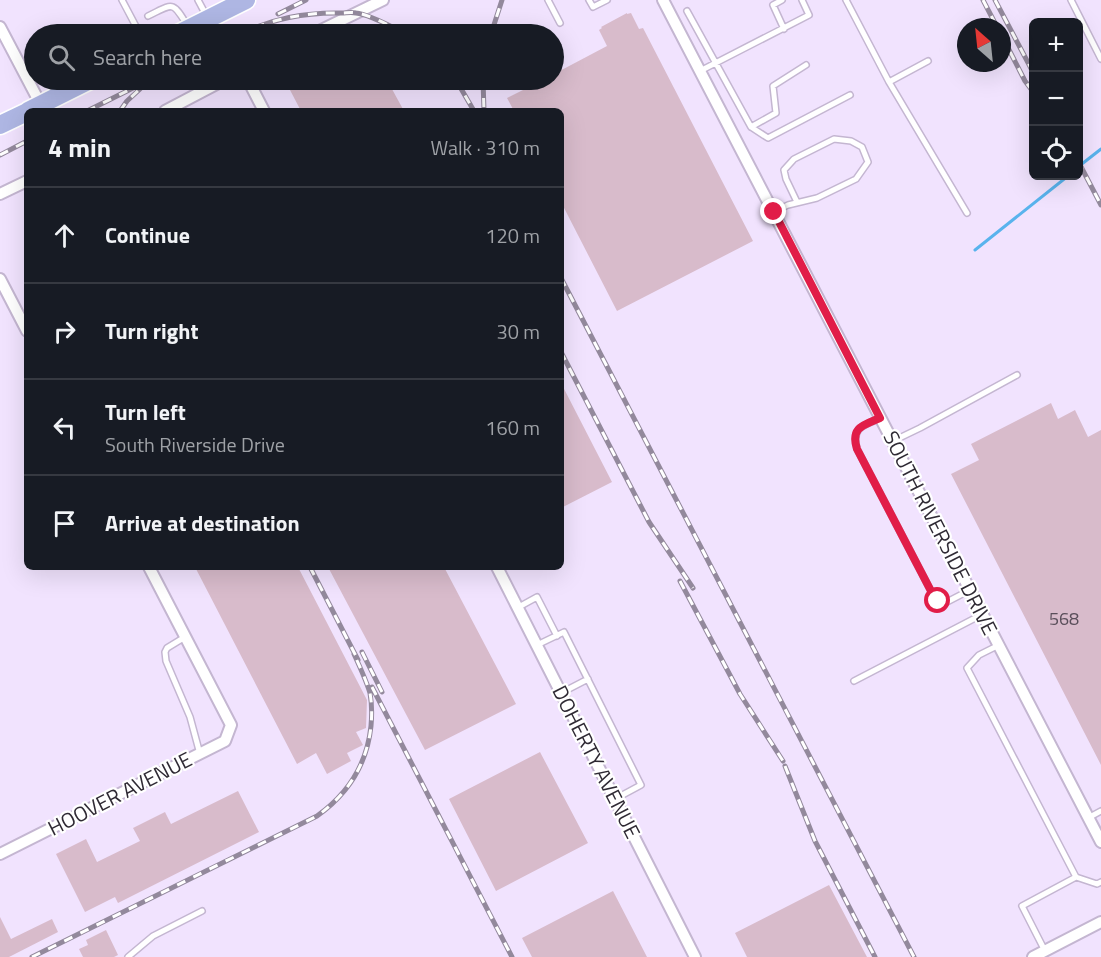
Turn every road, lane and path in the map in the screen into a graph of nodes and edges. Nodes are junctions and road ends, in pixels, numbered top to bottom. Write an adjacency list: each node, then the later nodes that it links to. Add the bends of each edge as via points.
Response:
1 (122, 0): 17 (lane)
2 (198, 0): 15 (lane)
3 (246, 0): 15 (main road)
4 (383, 0): 20 (street)
5 (548, 0): 16 (lane)
6 (590, 0): 7 (lane, via 593,7)
7 (607, 0)
8 (663, 0): 27 (street, SOUTH RIVERSIDE DRIVE)
9 (782, 0): 22 (lane, via 773,5)
10 (802, 0): 22 (lane, via 809,15)
11 (846, 0): 30 (lane)
12 (1071, 0): 23 (lane)
13 (687, 11): 25 (lane)
14 (148, 16): 18 (lane, via 174,6)
15 (208, 19): 19 (main road)
16 (560, 23)
17 (135, 24)
18 (182, 24)
19 (199, 24)
20 (334, 24)
21 (0, 27): 28 (street)
22 (784, 28): 25 (lane)
23 (1101, 58)
24 (928, 61): 30 (lane)
25 (715, 63): 27 (lane); 42 (lane)
26 (806, 65): 42 (lane, via 773,86 776,113)
27 (700, 71): 46 (street, SOUTH RIVERSIDE DRIVE)
28 (23, 72): 29 (street)
29 (24, 76)
30 (889, 82): 47 (lane)
31 (27, 90): 36 (street)
32 (70, 90): 37 (main road)
33 (205, 90): 38 (street)
34 (253, 90): 39 (street)
35 (850, 95): 42 (lane, via 768,138)
36 (32, 108)
37 (34, 108)
38 (171, 108)
39 (262, 108)
40 (24, 113): 41 (main road)
41 (0, 125)
42 (751, 127)
43 (24, 182): 44 (street)
44 (0, 194)
45 (797, 202): 45 (lane, via 817,198 856,179 868,162 862,147 834,139 794,159 784,170); 46 (lane)
46 (774, 212): 51 (street, SOUTH RIVERSIDE DRIVE)
47 (967, 213)
48 (0, 279): 49 (street)
49 (24, 325)
50 (1017, 375): 52 (lane)
51 (880, 418): 52 (street, SOUTH RIVERSIDE DRIVE); 55 (lane, via 860,427 855,435 862,459 938,601 945,603)
52 (893, 441): 55 (street, SOUTH RIVERSIDE DRIVE)
53 (151, 570): 59 (street)
54 (499, 570): 56 (street, DOHERTY AVENUE)
55 (970, 590): 57 (street, SOUTH RIVERSIDE DRIVE)
56 (518, 608): 58 (lane, via 537,597); 60 (street, DOHERTY AVENUE)
57 (983, 614): 61 (street, SOUTH RIVERSIDE DRIVE); 63 (lane)
58 (556, 636): 60 (lane); 62 (lane, via 564,632)
59 (185, 637): 65 (lane, via 167,648 166,661 190,717); 65 (street, HOOVER AVENUE, via 231,724 225,741)
60 (537, 645): 64 (street, DOHERTY AVENUE)
61 (999, 645): 68 (street, SOUTH RIVERSIDE DRIVE); 71 (lane, via 967,668)
62 (588, 679): 64 (lane); 66 (lane, via 641,785)
63 (854, 681)
64 (561, 693): 66 (street, DOHERTY AVENUE)
65 (200, 754): 70 (street, HOOVER AVENUE)
66 (615, 799): 77 (street, DOHERTY AVENUE)
67 (1101, 812): 68 (lane)
68 (1088, 818): 69 (street, SOUTH RIVERSIDE DRIVE)
69 (1101, 842)
70 (0, 854)
71 (1076, 877): 72 (lane); 75 (lane, via 1022,906)
72 (1101, 882)
73 (202, 911): 76 (lane, via 153,936)
74 (1101, 922): 75 (street)
75 (1045, 951): 78 (street)
76 (128, 957)
77 (695, 957)
78 (1033, 957)

